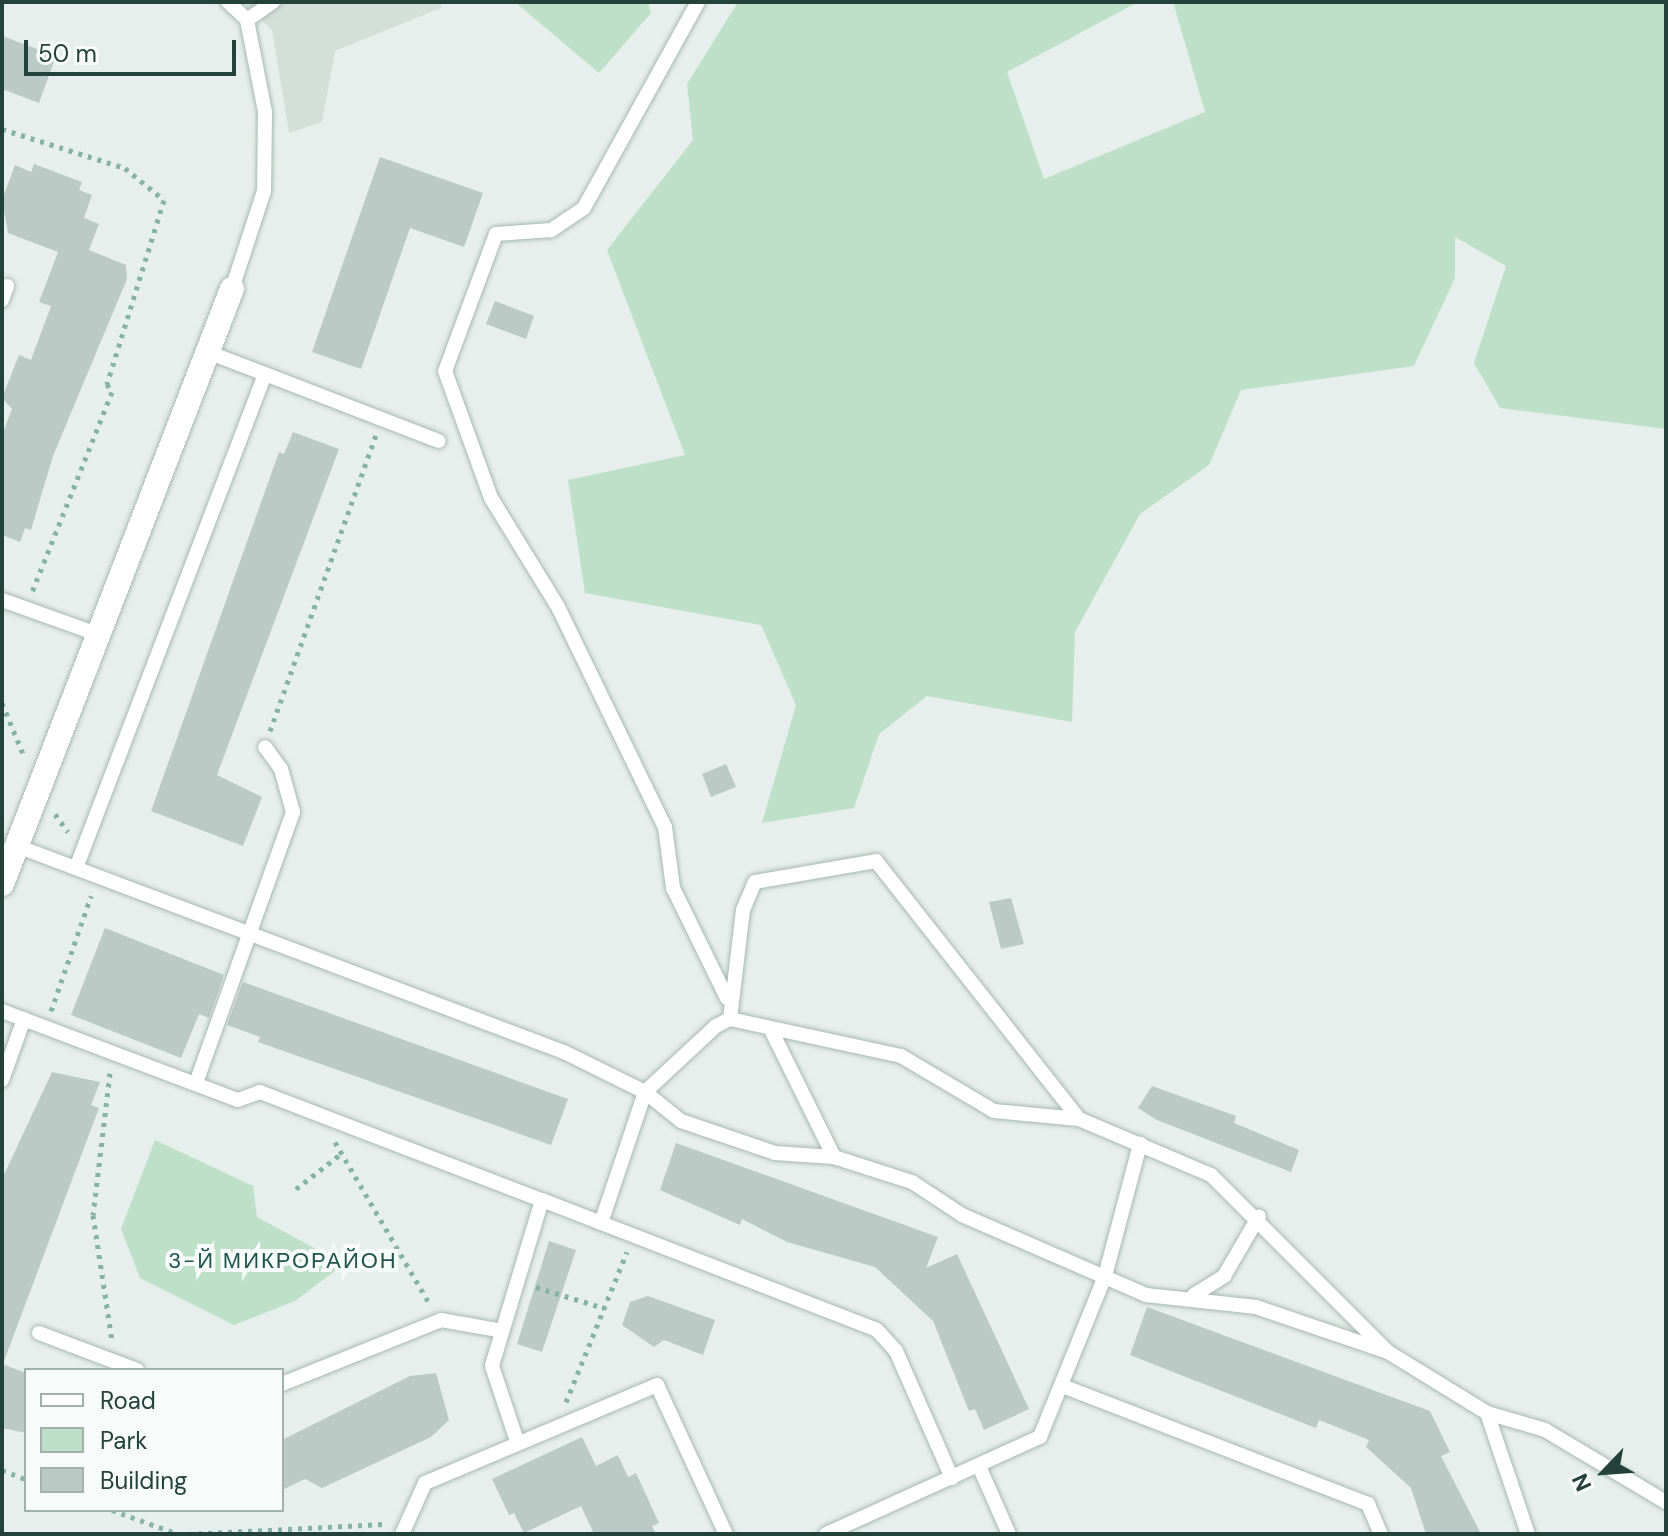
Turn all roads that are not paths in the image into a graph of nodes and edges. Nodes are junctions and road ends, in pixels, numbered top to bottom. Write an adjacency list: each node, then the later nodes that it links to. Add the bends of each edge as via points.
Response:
1 (228, 2): 4 (lane)
2 (273, 2): 4 (lane)
3 (698, 2): 15 (lane, via 584,208 551,230 496,234 445,371 491,498 558,607 665,827 673,888)
4 (247, 20): 5 (lane, via 265,112 264,191)
5 (232, 289): 6 (street)
6 (213, 354): 7 (lane); 10 (street)
7 (265, 374): 8 (lane); 13 (lane)
8 (439, 441)
9 (2, 600): 10 (lane)
10 (100, 635): 12 (street)
11 (265, 747): 14 (lane, via 281,769 293,812)
12 (8, 864): 13 (lane)
13 (76, 868): 14 (lane)
14 (251, 932): 21 (lane); 22 (lane, via 564,1052)
15 (727, 998): 18 (lane); 23 (lane, via 755,882 876,861)
16 (2, 1011): 17 (lane)
17 (24, 1019): 20 (lane); 21 (lane)
18 (730, 1019): 19 (lane); 22 (lane)
19 (772, 1032): 23 (lane, via 901,1056 994,1111); 25 (lane)
20 (2, 1080)
21 (196, 1083): 26 (lane, via 238,1100 260,1092)
22 (645, 1092): 25 (lane, via 681,1121 775,1153); 28 (lane)
23 (1079, 1119): 24 (lane)
24 (1140, 1144): 27 (lane, via 1211,1175); 29 (lane)
25 (834, 1157): 29 (lane, via 912,1182 962,1215)
26 (542, 1200): 28 (lane); 31 (lane)
27 (1259, 1216): 30 (lane, via 1224,1276); 33 (lane)
28 (601, 1223): 40 (lane, via 877,1330 896,1351)
29 (1105, 1276): 30 (lane, via 1146,1295); 36 (lane)
30 (1194, 1295): 33 (lane, via 1256,1307)
31 (498, 1330): 35 (lane, via 441,1320); 38 (lane, via 492,1366)
32 (39, 1333): 34 (lane)
33 (1388, 1352): 37 (lane)
34 (132, 1368)
35 (284, 1383)
36 (1065, 1387): 39 (lane, via 1040,1437); 46 (lane, via 1368,1504)
37 (1487, 1413): 41 (lane, via 1545,1430); 47 (lane)
38 (517, 1441): 42 (lane, via 425,1483); 43 (lane, via 657,1385)
39 (979, 1466): 40 (lane); 45 (lane)
40 (952, 1478): 44 (lane)
41 (1666, 1502)
42 (403, 1529)
43 (726, 1534)
44 (826, 1534)
45 (1009, 1534)
46 (1381, 1534)
47 (1528, 1534)

